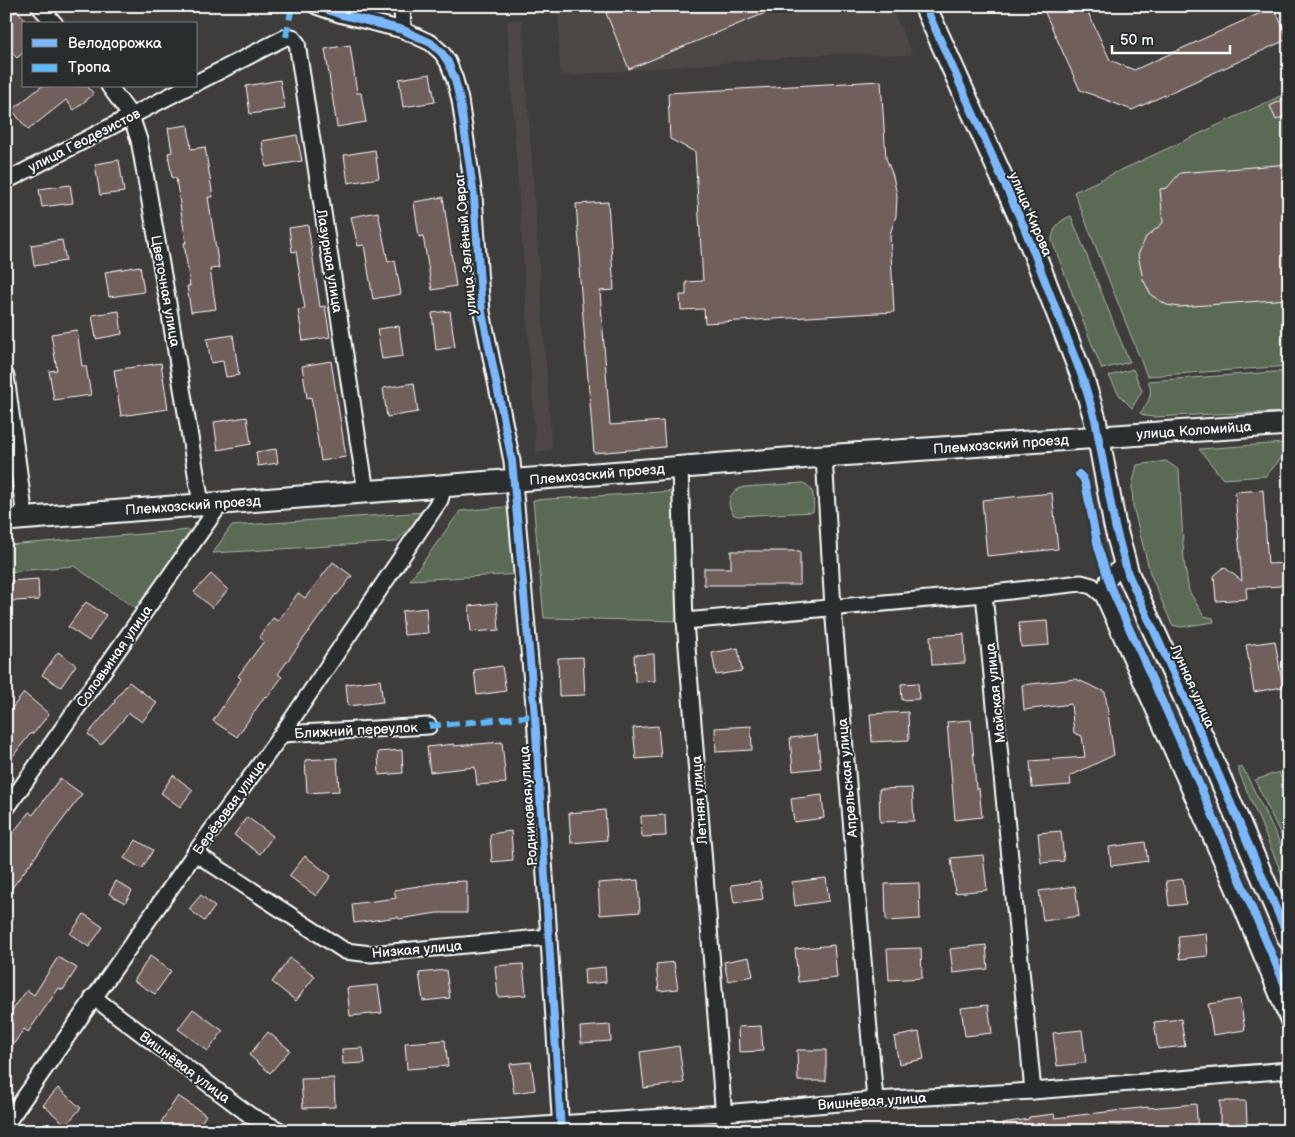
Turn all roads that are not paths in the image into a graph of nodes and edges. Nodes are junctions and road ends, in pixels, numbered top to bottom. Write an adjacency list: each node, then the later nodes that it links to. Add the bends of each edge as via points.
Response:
1 (39, 6): 5 (street)
2 (316, 6): 6 (street)
3 (402, 6): 6 (street)
4 (925, 6): 14 (main road, улица Кирова, via 1024,226 1083,379)
5 (53, 22)
6 (402, 30): 17 (street, улица Зелёный Овраг, via 426,40 442,53 458,90 474,196 482,312 510,450)
7 (198, 82): 19 (street, Лазурная улица, via 286,36 297,43)
8 (110, 88): 10 (street, Цветочная улица)
9 (185, 88): 10 (street, улица Геодезистов)
10 (131, 116): 11 (street, улица Геодезистов); 20 (street, Цветочная улица, via 141,150)
11 (6, 181)
12 (6, 376): 21 (street)
13 (1289, 424): 14 (main road, улица Коломийца)
14 (1098, 437): 15 (main road, Племхозский проезд); 22 (main road, Лунная улица)
15 (824, 456): 16 (main road, Племхозский проезд); 25 (street, Апрельская улица)
16 (680, 468): 17 (main road, Племхозский проезд); 26 (street, Летняя улица)
17 (513, 481): 18 (main road, Племхозский проезд); 31 (street, Родниковая улица, via 535,716)
18 (444, 486): 19 (main road, Племхозский проезд); 28 (street, Берёзовая улица, via 440,500)
19 (366, 492): 20 (main road, Племхозский проезд)
20 (211, 504): 21 (main road, Племхозский проезд); 29 (street, Соловьиная улица)
21 (16, 519)
22 (1124, 563): 24 (street, via 1108,580); 32 (main road, Лунная улица)
23 (984, 594): 24 (street, via 1081,583 1092,586); 25 (street); 36 (street, Майская улица)
24 (1102, 595): 34 (street)
25 (832, 608): 26 (street); 37 (street, Апрельская улица)
26 (685, 621): 38 (street, Летняя улица)
27 (429, 726): 28 (street, Ближний переулок)
28 (282, 734): 30 (street, Берёзовая улица)
29 (6, 810)
30 (195, 853): 31 (street, Низкая улица, via 345,951 371,954); 33 (street, Берёзовая улица)
31 (549, 937): 40 (street, Родниковая улица)
32 (1289, 939)
33 (93, 997): 39 (street, Берёзовая улица); 41 (street, Вишнёвая улица, via 251,1116)
34 (1289, 1022)
35 (1289, 1070): 36 (street, Вишнёвая улица)
36 (1033, 1091): 37 (street, Вишнёвая улица)
37 (875, 1100): 38 (street, Вишнёвая улица)
38 (723, 1113): 40 (street, Вишнёвая улица); 43 (street, Летняя улица)
39 (6, 1124)
40 (561, 1127): 42 (street, Вишнёвая улица)
41 (281, 1131)
42 (454, 1131)
43 (725, 1131)

